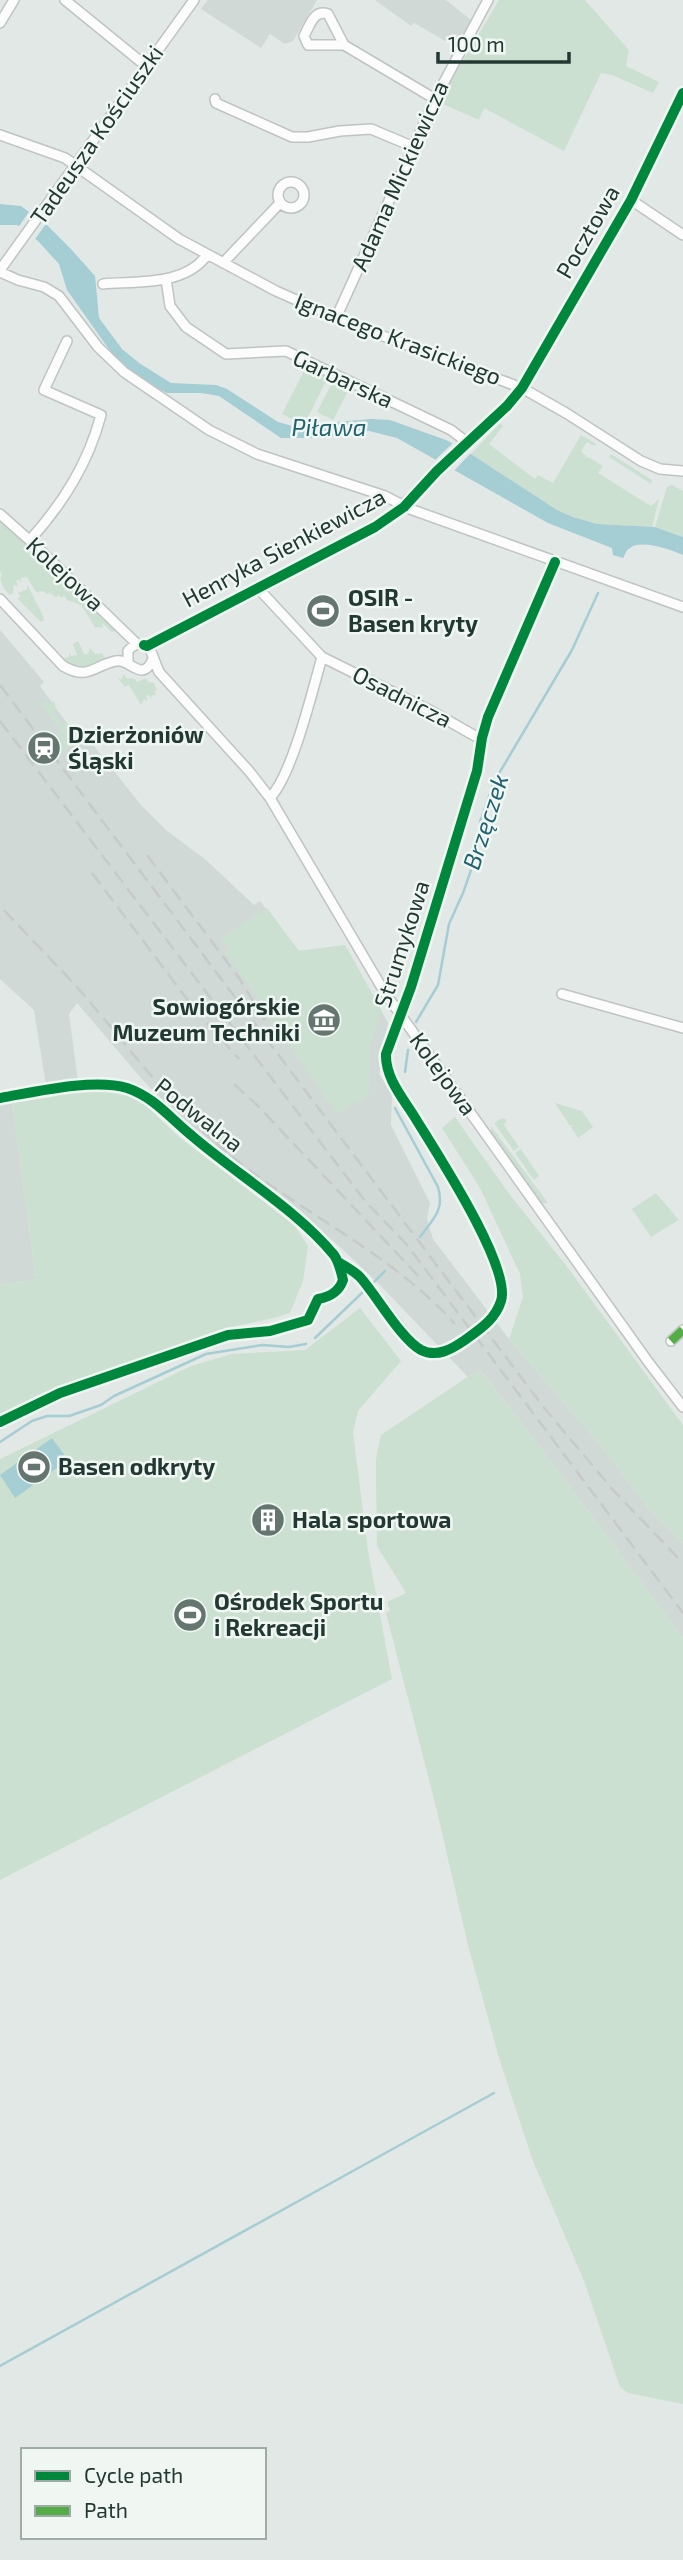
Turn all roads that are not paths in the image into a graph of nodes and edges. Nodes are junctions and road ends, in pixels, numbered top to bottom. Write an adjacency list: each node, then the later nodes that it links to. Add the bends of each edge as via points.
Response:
1 (13, 0): 5 (street)
2 (65, 0): 7 (street)
3 (194, 0): 7 (street, Tadeusza Kościuszki)
4 (488, 0): 10 (street, Adama Mickiewicza)
5 (0, 23)
6 (344, 45): 6 (street, via 328,14 316,14 304,36 308,45); 10 (street)
7 (146, 66): 13 (street, Tadeusza Kościuszki)
8 (683, 93): 14 (street, Pocztowa)
9 (215, 99): 12 (street, via 292,137 371,129)
10 (435, 99): 12 (street, Adama Mickiewicza)
11 (0, 135): 13 (street, Ignacego Krasickiego)
12 (414, 147): 22 (street, Adama Mickiewicza)
13 (77, 166): 17 (street, Ignacego Krasickiego, via 142,215); 19 (street, Tadeusza Kościuszki)
14 (631, 200): 16 (street); 24 (street, Pocztowa)
15 (280, 203): 18 (street)
16 (683, 235)
17 (207, 255): 18 (street, Ignacego Krasickiego); 20 (street, via 193,270)
18 (223, 263): 22 (street, Ignacego Krasickiego)
19 (0, 271): 27 (street, via 58,296 117,366 209,430 249,451 385,496)
20 (166, 279): 21 (street); 25 (street, Garbarska, via 170,306 186,327 226,354 286,351 451,430)
21 (103, 284)
22 (336, 318): 24 (street, Ignacego Krasickiego)
23 (67, 341): 29 (street, via 44,390 101,415 73,484)
24 (522, 388): 25 (street, Henryka Sienkiewicza); 26 (street, Ignacego Krasickiego, via 641,461)
25 (466, 444): 27 (street, Henryka Sienkiewicza)
26 (683, 471)
27 (404, 507): 30 (street); 31 (street, Henryka Sienkiewicza, via 375,527)
28 (0, 514): 29 (street, Kolejowa)
29 (30, 540): 34 (street, Kolejowa, via 118,624)
30 (555, 562): 33 (street); 39 (street, Strumykowa)
31 (257, 587): 35 (street, Henryka Sienkiewicza); 36 (street, Osadnicza)
32 (0, 599): 37 (street, via 70,670 83,672 116,661)
33 (683, 607)
34 (134, 646): 35 (street); 37 (street, via 127,655)
35 (148, 646): 38 (street)
36 (322, 657): 39 (street, Osadnicza); 40 (street, Osadnicza, via 289,764)
37 (128, 663): 38 (street, via 138,670)
38 (151, 663): 40 (street, Kolejowa)
39 (482, 738): 42 (street, Strumykowa, via 477,771)
40 (270, 798): 42 (street, Kolejowa)
41 (562, 994): 43 (street)
42 (401, 1016): 48 (street, Strumykowa, bridge, via 386,1054 388,1070 457,1187 497,1267 502,1297 494,1316); 49 (street, Kolejowa)
43 (683, 1028)
44 (0, 1098): 45 (street, Podwalna, via 92,1085 143,1094 289,1212)
45 (338, 1262): 48 (street, Podwalna, via 360,1277 418,1348 437,1353); 50 (street, via 341,1285 329,1297 318,1299 308,1320 270,1331 228,1335 60,1393)
46 (683, 1331): 47 (street)
47 (671, 1341)
48 (458, 1345)
49 (683, 1407)
50 (0, 1422)

